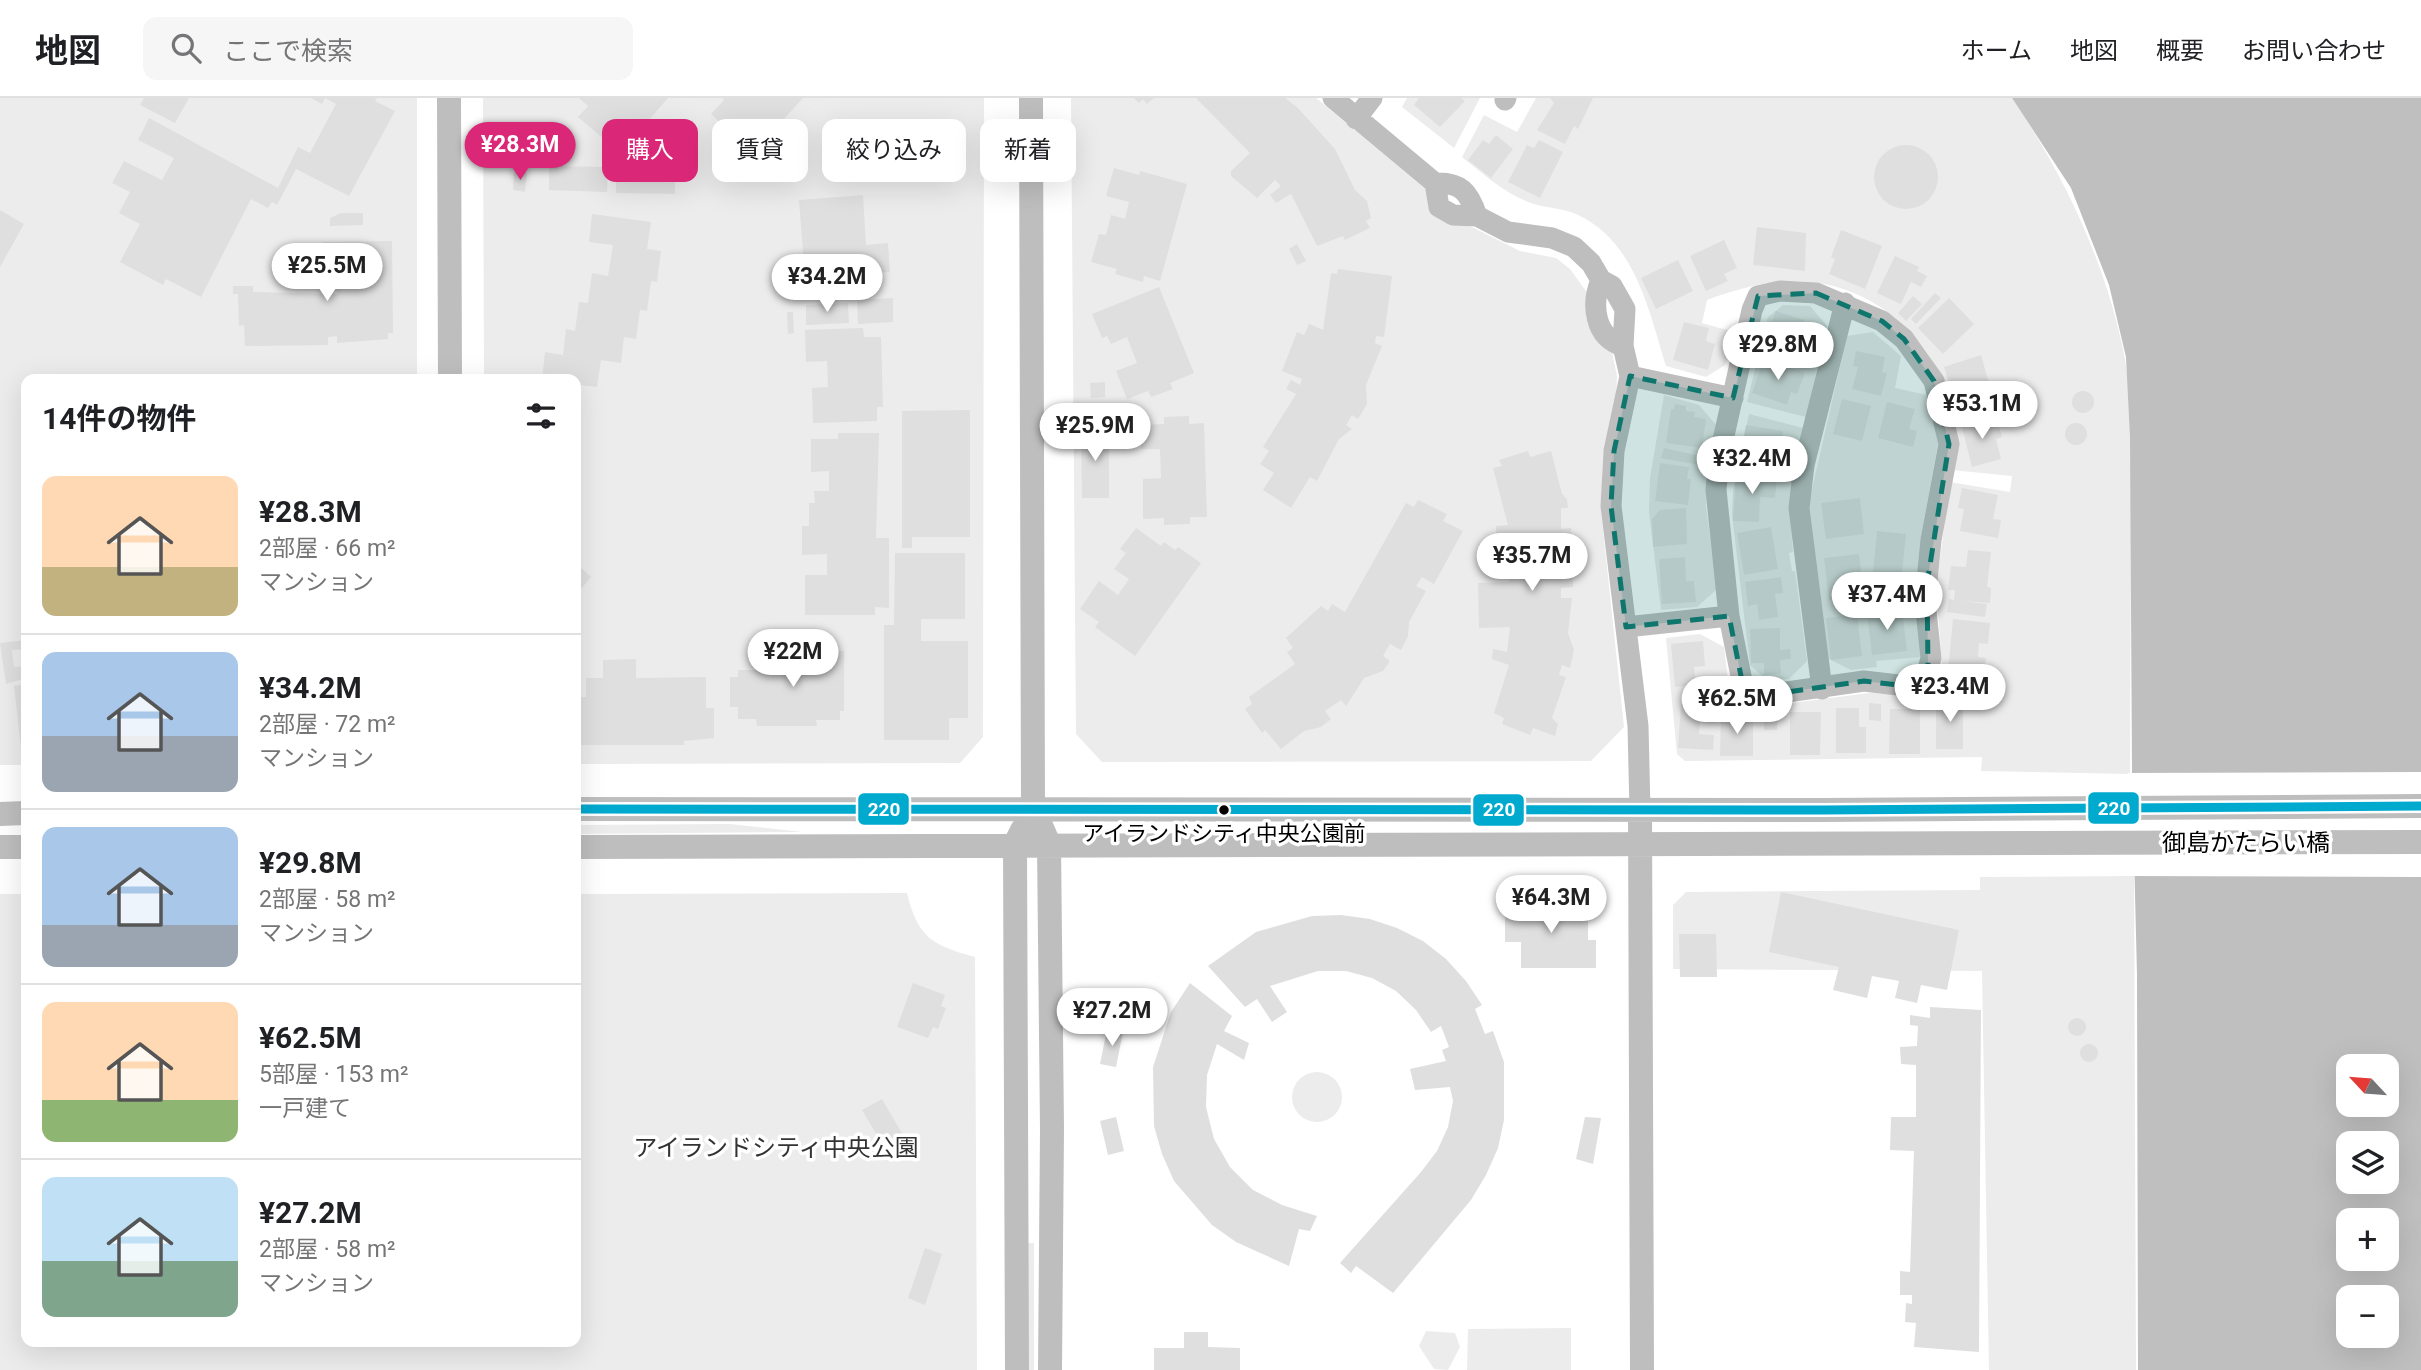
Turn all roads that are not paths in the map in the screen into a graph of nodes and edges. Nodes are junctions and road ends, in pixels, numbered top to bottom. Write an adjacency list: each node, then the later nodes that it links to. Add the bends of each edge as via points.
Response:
1 (449, 98): 9 (street)
2 (1031, 98): 16 (street)
3 (1333, 98): 5 (street)
4 (1372, 98): 5 (street)
5 (1356, 119): 6 (street, via 1435,183 1440,207 1446,212 1478,216 1508,232 1552,238 1574,247)
6 (1601, 280): 8 (street, via 1612,286 1625,309); 8 (street, via 1597,321)
7 (1845, 303): 11 (street, via 1816,293 1780,291 1758,296); 14 (street, via 1804,464 1799,508); 14 (street, via 1882,321 1919,357 1934,381 1950,444 1925,601 1928,669 1918,681 1898,685 1864,681)
8 (1623, 346): 10 (street)
9 (450, 374)
10 (1630, 376): 11 (street); 13 (street, via 1614,451 1611,506)
11 (1733, 398): 12 (street, via 1716,491)
12 (1729, 616): 13 (street); 14 (street, via 1744,691)
13 (1626, 627): 18 (street, via 1638,726)
14 (1822, 689)
15 (2421, 806): 18 (street, 御島かたらい橋)
16 (1033, 807): 17 (street, 御島かたらい橋); 18 (street, 御島かたらい橋); 22 (street); 23 (street)
17 (581, 808)
18 (1640, 810): 24 (street)
19 (21, 813): 20 (street)
20 (0, 814)
21 (2421, 842): 24 (street, 御島かたらい橋)
22 (1015, 844): 23 (street, 御島かたらい橋); 27 (street, 御島かたらい橋); 28 (street)
23 (1049, 844): 24 (street, 御島かたらい橋); 29 (street)
24 (1640, 845): 30 (street)
25 (0, 847): 26 (street)
26 (21, 847)
27 (581, 847)
28 (1017, 1370)
29 (1050, 1370)
30 (1642, 1370)

